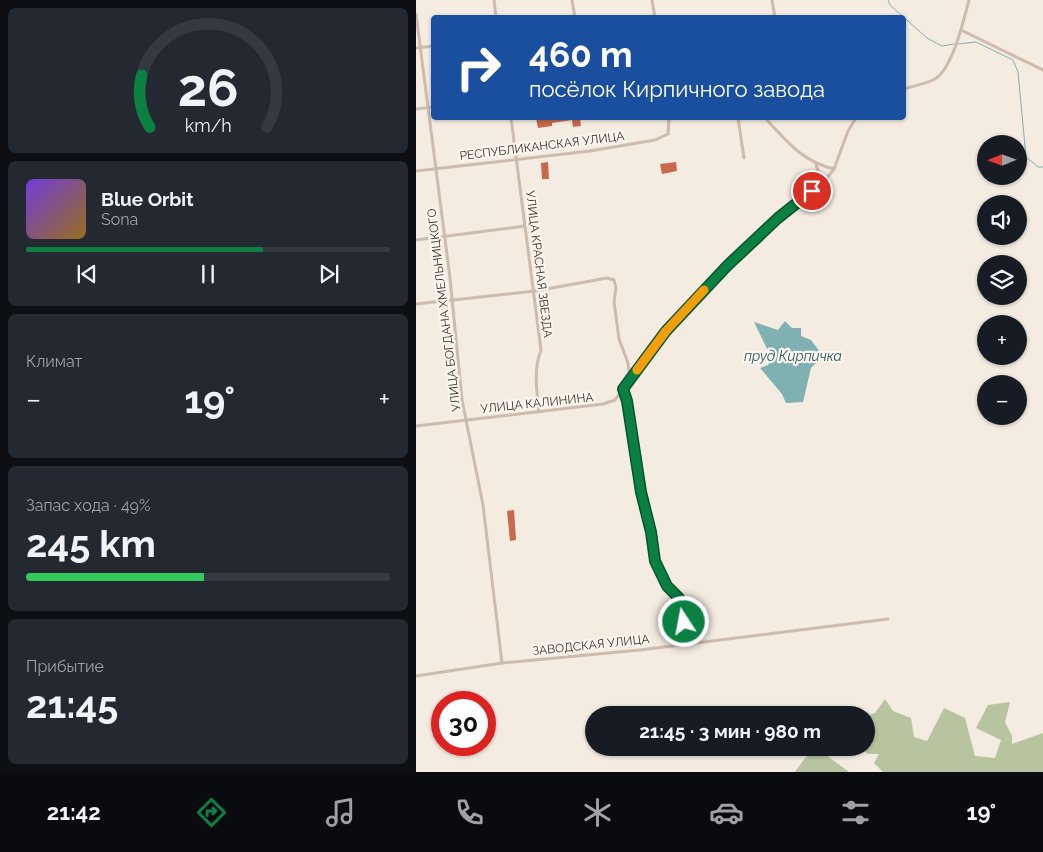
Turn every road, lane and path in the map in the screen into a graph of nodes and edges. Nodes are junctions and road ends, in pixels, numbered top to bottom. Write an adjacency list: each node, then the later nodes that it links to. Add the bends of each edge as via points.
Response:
1 (494, 0): 7 (street)
2 (572, 0): 8 (street)
3 (652, 0): 9 (street)
4 (772, 0): 10 (street)
5 (969, 0): 11 (street)
6 (416, 14): 13 (street, УЛИЦА БОГДАНА ХМЕЛЬНИЦКОГО)
7 (496, 15)
8 (574, 15)
9 (654, 15)
10 (774, 15)
11 (961, 30): 14 (street); 15 (street, via 945,68 935,80)
12 (431, 46): 13 (street)
13 (418, 47): 16 (street, УЛИЦА БОГДАНА ХМЕЛЬНИЦКОГО)
14 (1043, 70)
15 (906, 88)
16 (428, 108): 17 (street); 18 (street); 27 (street, УЛИЦА БОГДАНА ХМЕЛЬНИЦКОГО)
17 (431, 108)
18 (416, 109)
19 (511, 120): 25 (street, УЛИЦА КРАСНАЯ ЗВЕЗДА)
20 (669, 120): 25 (street, РЕСПУБЛИКАНСКАЯ УЛИЦА, via 668,134 655,140)
21 (738, 120): 24 (street)
22 (767, 120): 26 (street)
23 (855, 120): 28 (street)
24 (744, 158)
25 (517, 159): 27 (street, РЕСПУБЛИКАНСКАЯ УЛИЦА); 31 (street, УЛИЦА КРАСНАЯ ЗВЕЗДА)
26 (816, 165): 28 (street); 30 (street)
27 (435, 168): 29 (street, РЕСПУБЛИКАНСКАЯ УЛИЦА); 32 (street, УЛИЦА БОГДАНА ХМЕЛЬНИЦКОГО)
28 (834, 170): 30 (street, УЛИЦА КАЛИНИНА)
29 (416, 171)
30 (823, 183): 37 (street, УЛИЦА КАЛИНИНА, via 740,252 666,331)
31 (525, 226): 32 (street); 34 (street, УЛИЦА КРАСНАЯ ЗВЕЗДА)
32 (444, 236): 33 (street); 35 (street, УЛИЦА БОГДАНА ХМЕЛЬНИЦКОГО)
33 (416, 240)
34 (535, 291): 35 (street); 37 (street, via 607,278 614,280 618,339 628,363); 39 (street, УЛИЦА КРАСНАЯ ЗВЕЗДА, via 541,350 536,378)
35 (451, 300): 36 (street); 40 (street, УЛИЦА БОГДАНА ХМЕЛЬНИЦКОГО)
36 (416, 304)
37 (630, 380): 38 (street, УЛИЦА КАЛИНИНА)
38 (623, 389): 39 (street, УЛИЦА КАЛИНИНА, via 614,400 603,404); 43 (street, via 655,561 667,586 679,598 685,617 677,634)
39 (539, 412): 40 (street, УЛИЦА КАЛИНИНА)
40 (466, 420): 41 (street, УЛИЦА КАЛИНИНА); 44 (street, УЛИЦА БОГДАНА ХМЕЛЬНИЦКОГО, via 483,505)
41 (416, 426)
42 (888, 619): 43 (street, ЗАВОДСКАЯ УЛИЦА)
43 (679, 645): 44 (street, ЗАВОДСКАЯ УЛИЦА)
44 (502, 663): 45 (street, ЗАВОДСКАЯ УЛИЦА)
45 (416, 676)

